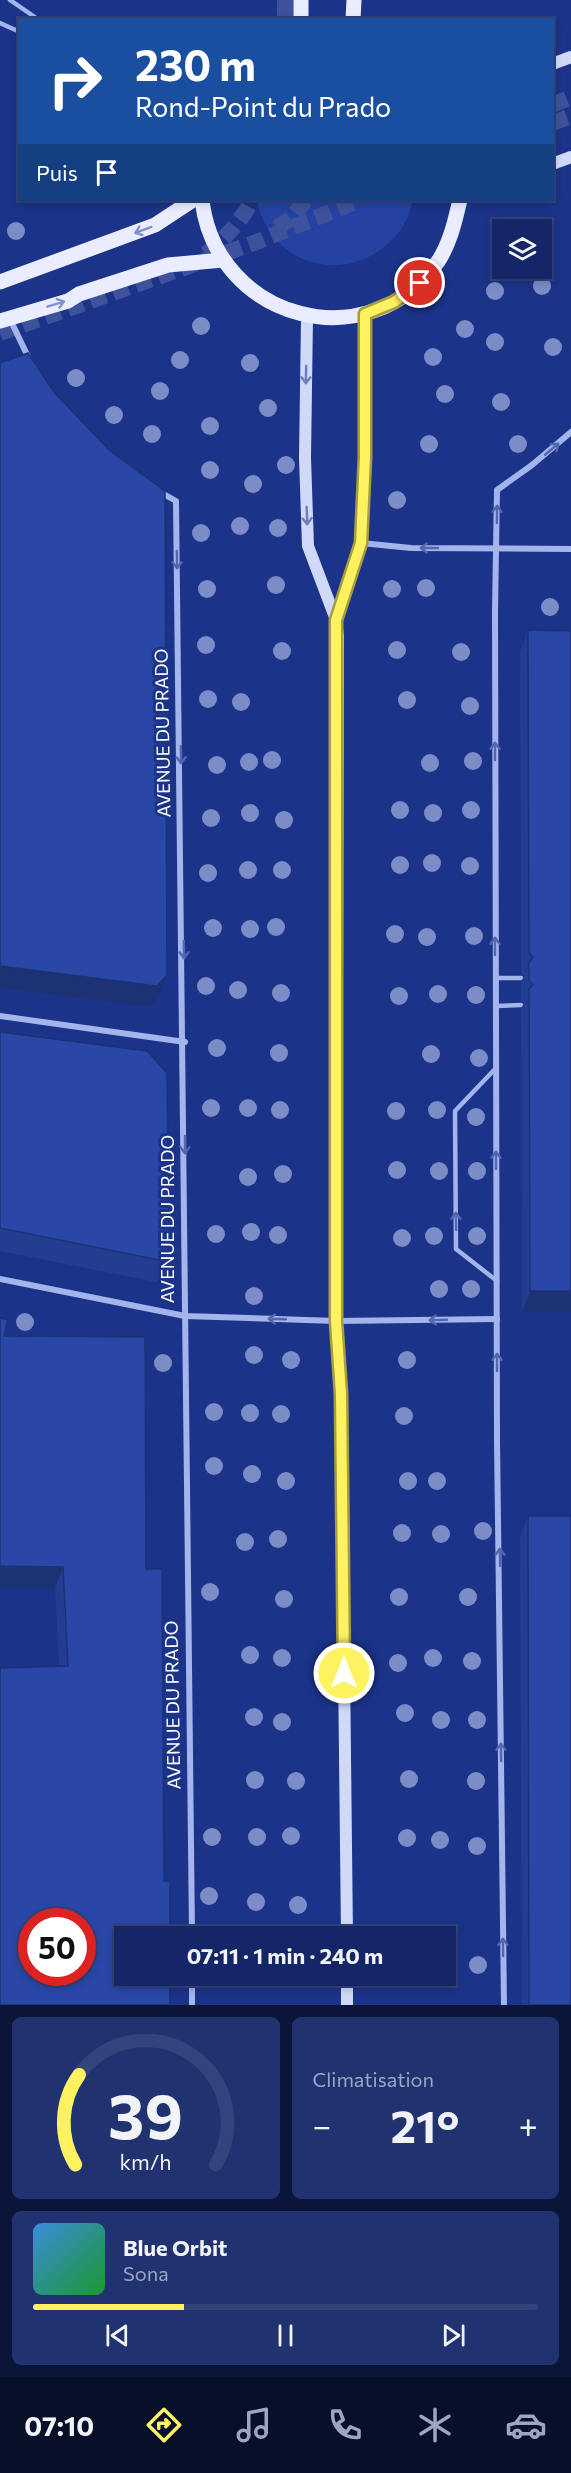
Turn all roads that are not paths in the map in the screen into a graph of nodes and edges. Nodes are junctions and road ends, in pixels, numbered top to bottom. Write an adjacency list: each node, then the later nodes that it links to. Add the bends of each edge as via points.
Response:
1 (10, 0): 5 (lane)
2 (15, 0): 5 (lane)
3 (301, 0): 7 (main road)
4 (354, 0): 8 (main road)
5 (20, 6): 6 (lane)
6 (36, 18)
7 (301, 18)
8 (353, 18)
9 (0, 23): 10 (lane)
10 (18, 31)
11 (571, 57): 12 (main road)
12 (554, 63)
13 (571, 157): 14 (main road)
14 (554, 163)
15 (191, 201): 19 (main road, one-way to 19, via 155,225)
16 (202, 201): 18 (main road, via 208,228)
17 (459, 201): 20 (main road, via 453,230 440,259 420,283 394,302)
18 (223, 260): 21 (main road, via 255,293); 22 (main road, one-way to 18, via 168,266)
19 (0, 282)
20 (365, 314): 21 (main road); 26 (main road)
21 (307, 317): 29 (main road, one-way to 29, via 308,546)
22 (5, 319): 23 (street)
23 (37, 372)
24 (571, 432): 27 (street, one-way to 24, via 497,490)
25 (151, 486): 35 (street, AVENUE DU PRADO, one-way to 35, via 176,501)
26 (361, 543): 27 (street, one-way to 26); 29 (main road)
27 (496, 549): 28 (street); 30 (street, one-way to 27)
28 (571, 549)
29 (336, 620): 41 (main road)
30 (496, 978): 31 (lane); 33 (street)
31 (521, 978)
32 (521, 1005): 33 (lane)
33 (496, 1006): 36 (street)
34 (0, 1016): 35 (street)
35 (185, 1042): 39 (street, AVENUE DU PRADO, one-way to 39)
36 (496, 1067): 38 (street, one-way to 36); 38 (lane, one-way to 36, via 456,1249 455,1111)
37 (0, 1279): 39 (street)
38 (496, 1281): 40 (street)
39 (185, 1316): 41 (street, one-way to 39); 42 (street, AVENUE DU PRADO)
40 (497, 1319): 41 (street, one-way to 41); 48 (street, one-way to 40)
41 (336, 1321): 43 (main road, via 341,1394)
42 (192, 1926)
43 (347, 1926)
44 (192, 1986): 46 (street)
45 (347, 1986): 47 (main road)
46 (192, 2005)
47 (348, 2005)
48 (504, 2005)

